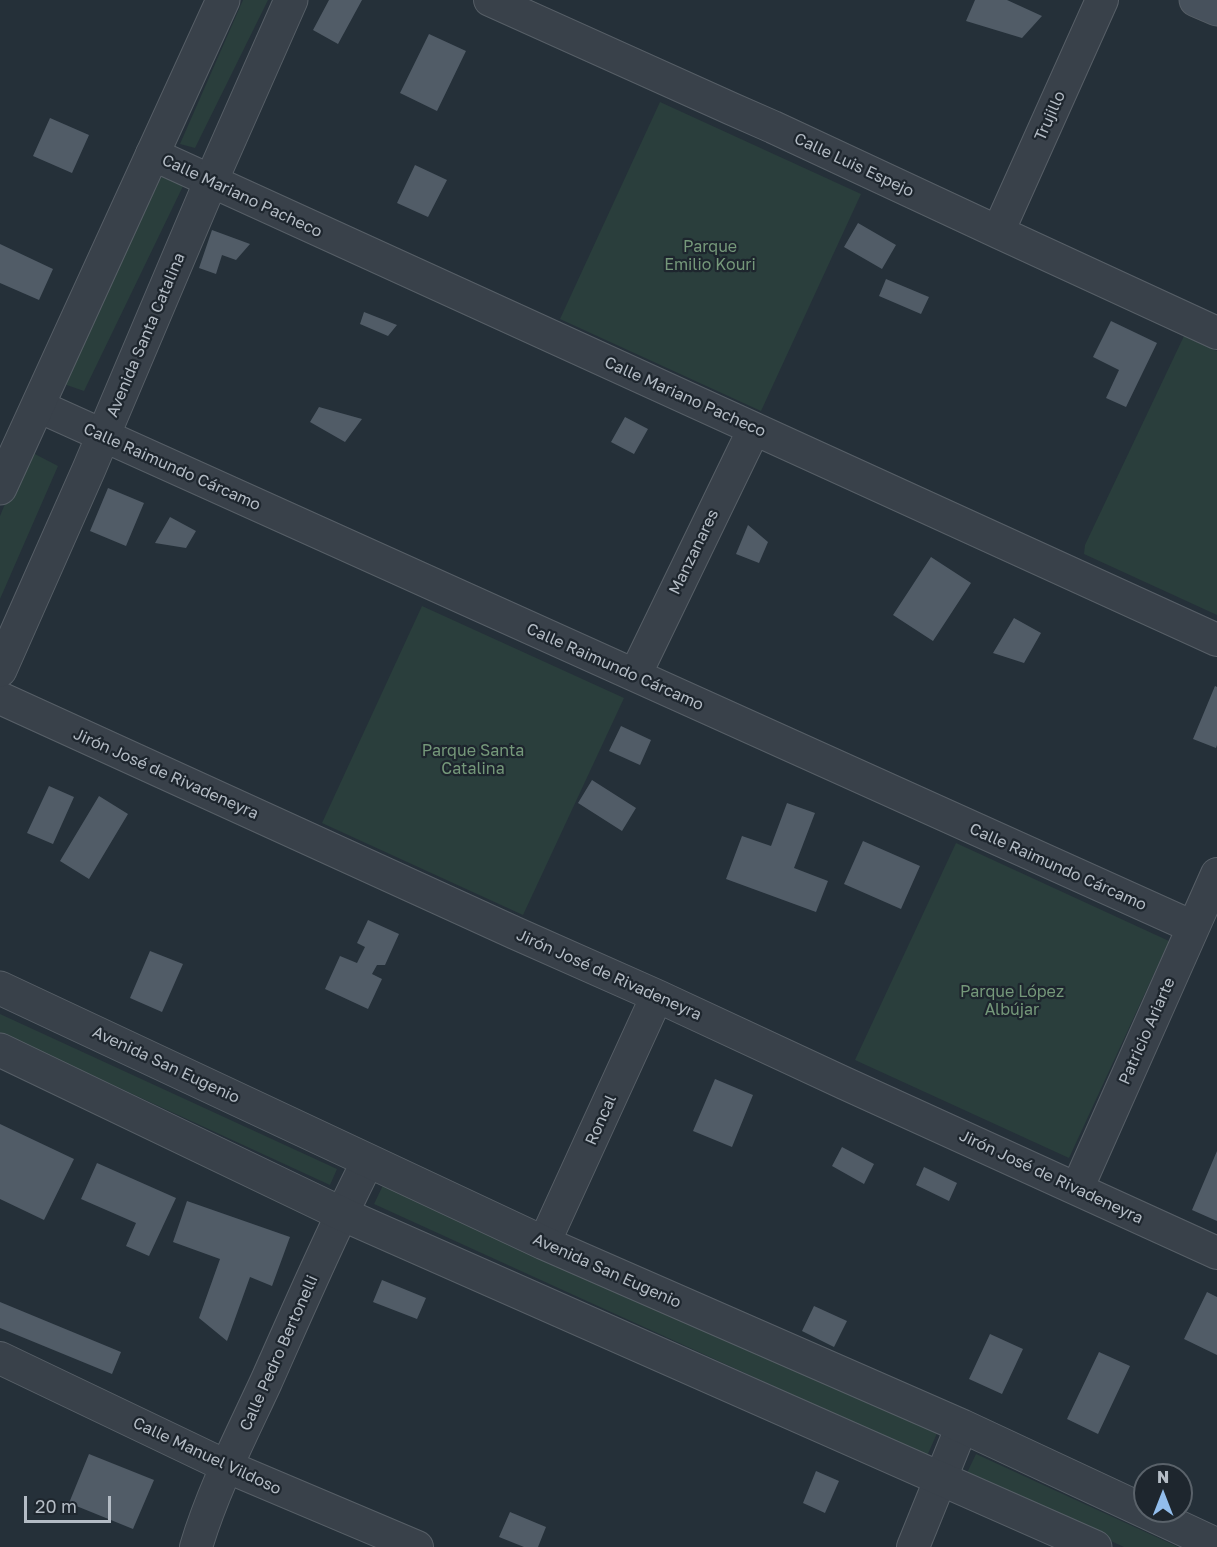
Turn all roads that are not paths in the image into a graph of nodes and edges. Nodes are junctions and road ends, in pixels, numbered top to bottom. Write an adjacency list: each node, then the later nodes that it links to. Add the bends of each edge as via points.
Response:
1 (223, 0): 7 (street)
2 (291, 0): 8 (street, Avenida Santa Catalina)
3 (490, 0): 9 (street, Calle Luis Espejo)
4 (1102, 0): 9 (street, Trujillo)
5 (1196, 0): 6 (main road)
6 (1217, 9)
7 (152, 154): 8 (street, Calle Mariano Pacheco); 11 (street)
8 (211, 181): 12 (street, Calle Mariano Pacheco); 13 (street, Avenida Santa Catalina)
9 (998, 232): 10 (street, Calle Luis Espejo)
10 (1217, 333)
11 (38, 406): 13 (street, Calle Raimundo Cárcamo); 14 (street)
12 (754, 429): 15 (street, Calle Mariano Pacheco); 17 (street, Manzanares)
13 (103, 435): 16 (street, Avenida Santa Catalina); 17 (street, Calle Raimundo Cárcamo)
14 (0, 488)
15 (1217, 640)
16 (0, 670)
17 (635, 675): 20 (street, Calle Raimundo Cárcamo)
18 (0, 698): 22 (street, Jirón José de Rivadeneyra)
19 (1217, 874): 20 (street, Patricio Ariarte)
20 (1192, 927): 25 (street, Patricio Ariarte)
21 (0, 988): 24 (street, Avenida San Eugenio)
22 (657, 996): 25 (street, Jirón José de Rivadeneyra); 27 (street, Roncal)
23 (0, 1050): 26 (street)
24 (368, 1161): 26 (street, Calle Pedro Bertonelli); 27 (street, Avenida San Eugenio)
25 (1077, 1189): 28 (street, Jirón José de Rivadeneyra)
26 (342, 1214): 31 (street, Calle Pedro Bertonelli); 32 (street)
27 (544, 1243): 30 (street, Avenida San Eugenio)
28 (1217, 1253)
29 (0, 1358): 31 (street, Calle Manuel Vildoso)
30 (962, 1426): 32 (street); 33 (street, Avenida San Eugenio)
31 (228, 1467): 34 (street, Calle Pedro Bertonelli); 35 (street, Calle Manuel Vildoso)
32 (941, 1479): 36 (street); 37 (street)
33 (1212, 1539)
34 (196, 1547)
35 (417, 1547)
36 (913, 1547)
37 (1095, 1547)

